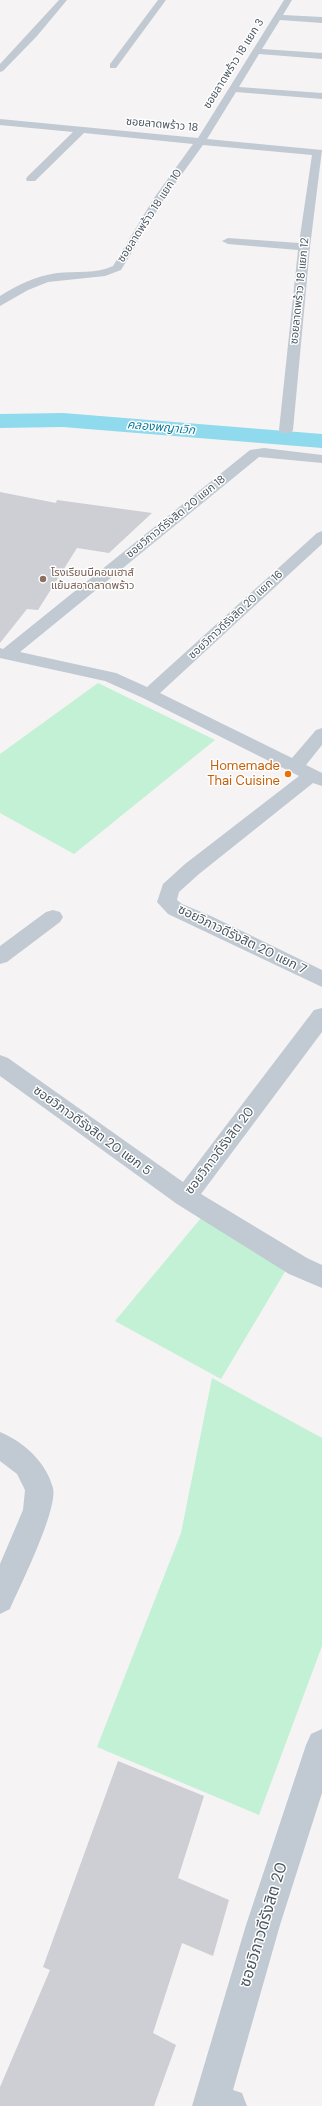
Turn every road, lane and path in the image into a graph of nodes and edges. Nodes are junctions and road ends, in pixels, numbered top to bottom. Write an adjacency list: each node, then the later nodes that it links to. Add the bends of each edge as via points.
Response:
1 (62, 0): 9 (street)
2 (162, 0): 8 (street)
3 (288, 0): 4 (street, ซอยลาดพร้าว 18 แยก 3)
4 (277, 17): 5 (street); 6 (street, ซอยลาดพร้าว 18 แยก 3)
5 (322, 20)
6 (256, 51): 7 (street); 10 (street, ซอยลาดพร้าว 18 แยก 3)
7 (322, 56)
8 (113, 66)
9 (0, 69)
10 (232, 89): 11 (street); 14 (street, ซอยลาดพร้าว 18 แยก 3)
11 (322, 96)
12 (0, 122): 13 (street, ซอยลาดพร้าว 18)
13 (82, 130): 14 (street, ซอยลาดพร้าว 18); 16 (street)
14 (200, 140): 15 (street, ซอยลาดพร้าว 18); 19 (street, ซอยลาดพร้าว 18 แยก 10, via 159,198 113,272 49,278 30,284)
15 (320, 153): 18 (street, ซอยลาดพร้าว 18 แยก 12)
16 (31, 180)
17 (228, 241): 18 (street)
18 (304, 247): 20 (street, ซอยลาดพร้าว 18 แยก 12)
19 (0, 302)
20 (286, 430)
21 (322, 459): 23 (street, ซอยวิภาวดีรังสิต 20 แยก 18, via 255,453)
22 (322, 536): 24 (street, ซอยวิภาวดีรังสิต 20 แยก 16)
23 (3, 653): 24 (street, via 110,677)
24 (149, 694): 26 (street)
25 (322, 734): 26 (street)
26 (295, 766): 27 (street)
27 (317, 777): 30 (street, ซอยวิภาวดีรังสิต 20 แยก 7, via 192,869 170,889 167,902 175,909)
28 (53, 917): 29 (street)
29 (0, 957)
30 (322, 979)
31 (322, 1016): 33 (street, ซอยวิภาวดีรังสิต 20)
32 (0, 1064): 33 (street, ซอยวิภาวดีรังสิต 20 แยก 5)
33 (184, 1197): 34 (street, ซอยวิภาวดีรังสิต 20, via 298,1266)
34 (322, 1277)
35 (0, 1445): 36 (street, via 27,1465 39,1489 37,1510)
36 (0, 1599)
37 (322, 1745): 38 (street, ซอยวิภาวดีรังสิต 20, via 263,1925)
38 (217, 2104)

